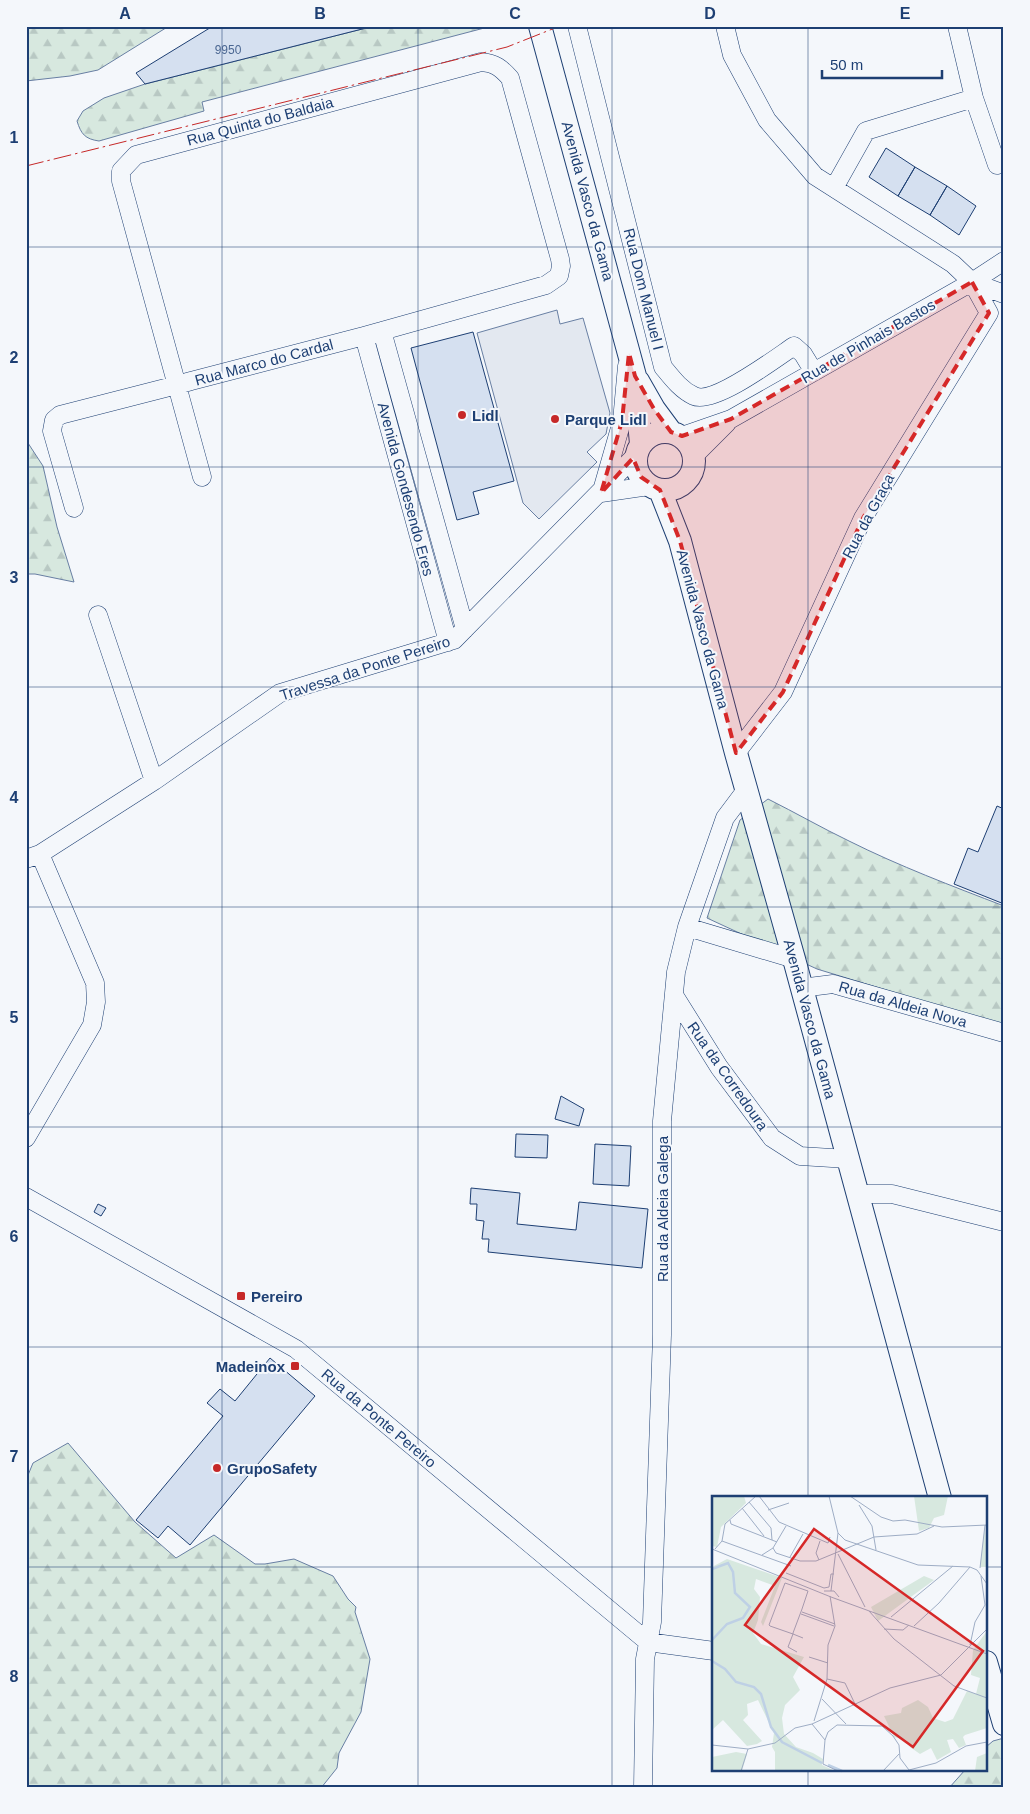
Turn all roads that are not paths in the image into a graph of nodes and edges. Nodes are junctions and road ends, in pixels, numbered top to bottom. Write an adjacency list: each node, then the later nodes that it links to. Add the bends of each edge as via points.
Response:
1 (540, 26): 14 (main road, Avenida Vasco da Gama)
2 (577, 26): 15 (street, Rua Dom Manuel I, via 664,367 678,385 695,397 726,391 794,346)
3 (725, 26): 7 (street, via 732,55 767,120 815,176)
4 (958, 26): 5 (street)
5 (974, 98): 6 (street, via 997,165); 7 (street, via 866,131)
6 (1004, 163)
7 (834, 188): 10 (street, via 953,264)
8 (1004, 261): 10 (street, Rua de Pinhais Bastos)
9 (559, 276): 12 (street, Rua Marco do Cardal, via 546,285); 17 (street, Rua Quinta do Baldaia, via 560,259 510,78 492,63 481,62 136,155 121,171 121,181)
10 (972, 282): 11 (street); 15 (street, Rua de Pinhais Bastos); 31 (street, Rua da Graça, via 989,314 863,518 783,692)
11 (1004, 294)
12 (382, 331): 13 (street, Rua Marco do Cardal); 29 (street, Avenida Gondesendo Eres)
13 (364, 336): 17 (street, Rua Marco do Cardal); 30 (street, Avenida Gondesendo Eres)
14 (629, 353): 16 (main road, Avenida Vasco da Gama); 25 (street, via 622,421)
15 (814, 372): 18 (street, Rua de Pinhais Bastos)
16 (635, 376): 19 (main road, Avenida Vasco da Gama, via 654,410); 20 (main road, Avenida Vasco da Gama)
17 (177, 385): 22 (street, Rua Quinta do Baldaia); 26 (street, Rua Marco do Cardal, via 60,415 54,420 52,431)
18 (731, 419): 19 (street, Rua de Pinhais Bastos); 21 (street, Rua de Pinhais Bastos)
19 (676, 434): 20 (main road, via 660,432 649,436); 21 (main road, Avenida Vasco da Gama, via 690,444)
20 (638, 450): 24 (main road, Avenida Vasco da Gama, via 636,466 641,477); 25 (street, Travessa da Ponte Pereiro)
21 (695, 455): 23 (main road, via 695,466)
22 (202, 477)
23 (682, 485): 24 (main road, via 672,490); 27 (main road, Avenida Vasco da Gama)
24 (654, 488): 25 (street); 27 (main road, Avenida Vasco da Gama)
25 (601, 492): 29 (street, Travessa da Ponte Pereiro)
26 (74, 508)
27 (680, 541): 31 (main road, Avenida Vasco da Gama)
28 (98, 615): 32 (street)
29 (465, 629): 30 (street, Travessa da Ponte Pereiro)
30 (448, 642): 32 (street, Travessa da Ponte Pereiro, via 280,693)
31 (736, 753): 33 (main road, Avenida Vasco da Gama)
32 (154, 782): 34 (street, Travessa da Ponte Pereiro)
33 (746, 790): 35 (street, Rua da Aldeia Galega, via 725,818); 36 (main road, Avenida Vasco da Gama)
34 (33, 857): 40 (street, via 95,983 96,1002 92,1025)
35 (687, 927): 36 (street); 38 (street, Rua da Aldeia Galega)
36 (794, 959): 37 (main road, Avenida Vasco da Gama)
37 (801, 988): 39 (street, Rua da Aldeia Nova, via 833,984); 41 (main road, Avenida Vasco da Gama)
38 (674, 995): 41 (street, Rua da Corredoura, via 719,1066 772,1138 800,1156); 46 (street, Rua da Aldeia Galega, via 662,1121 662,1335 652,1622)
39 (1004, 1033)
40 (26, 1138)
41 (848, 1159): 42 (main road, Avenida Vasco da Gama)
42 (858, 1194): 44 (street, via 892,1194); 45 (main road, Avenida Vasco da Gama)
43 (26, 1197): 46 (street, Rua da Ponte Pereiro, via 296,1348)
44 (1004, 1222)
45 (939, 1496)
46 (648, 1642): 47 (street); 51 (street, Rua da Aldeia Galega)
47 (712, 1651)
48 (988, 1668): 49 (main road)
49 (998, 1697): 50 (main road)
50 (1004, 1724)
51 (643, 1788)

